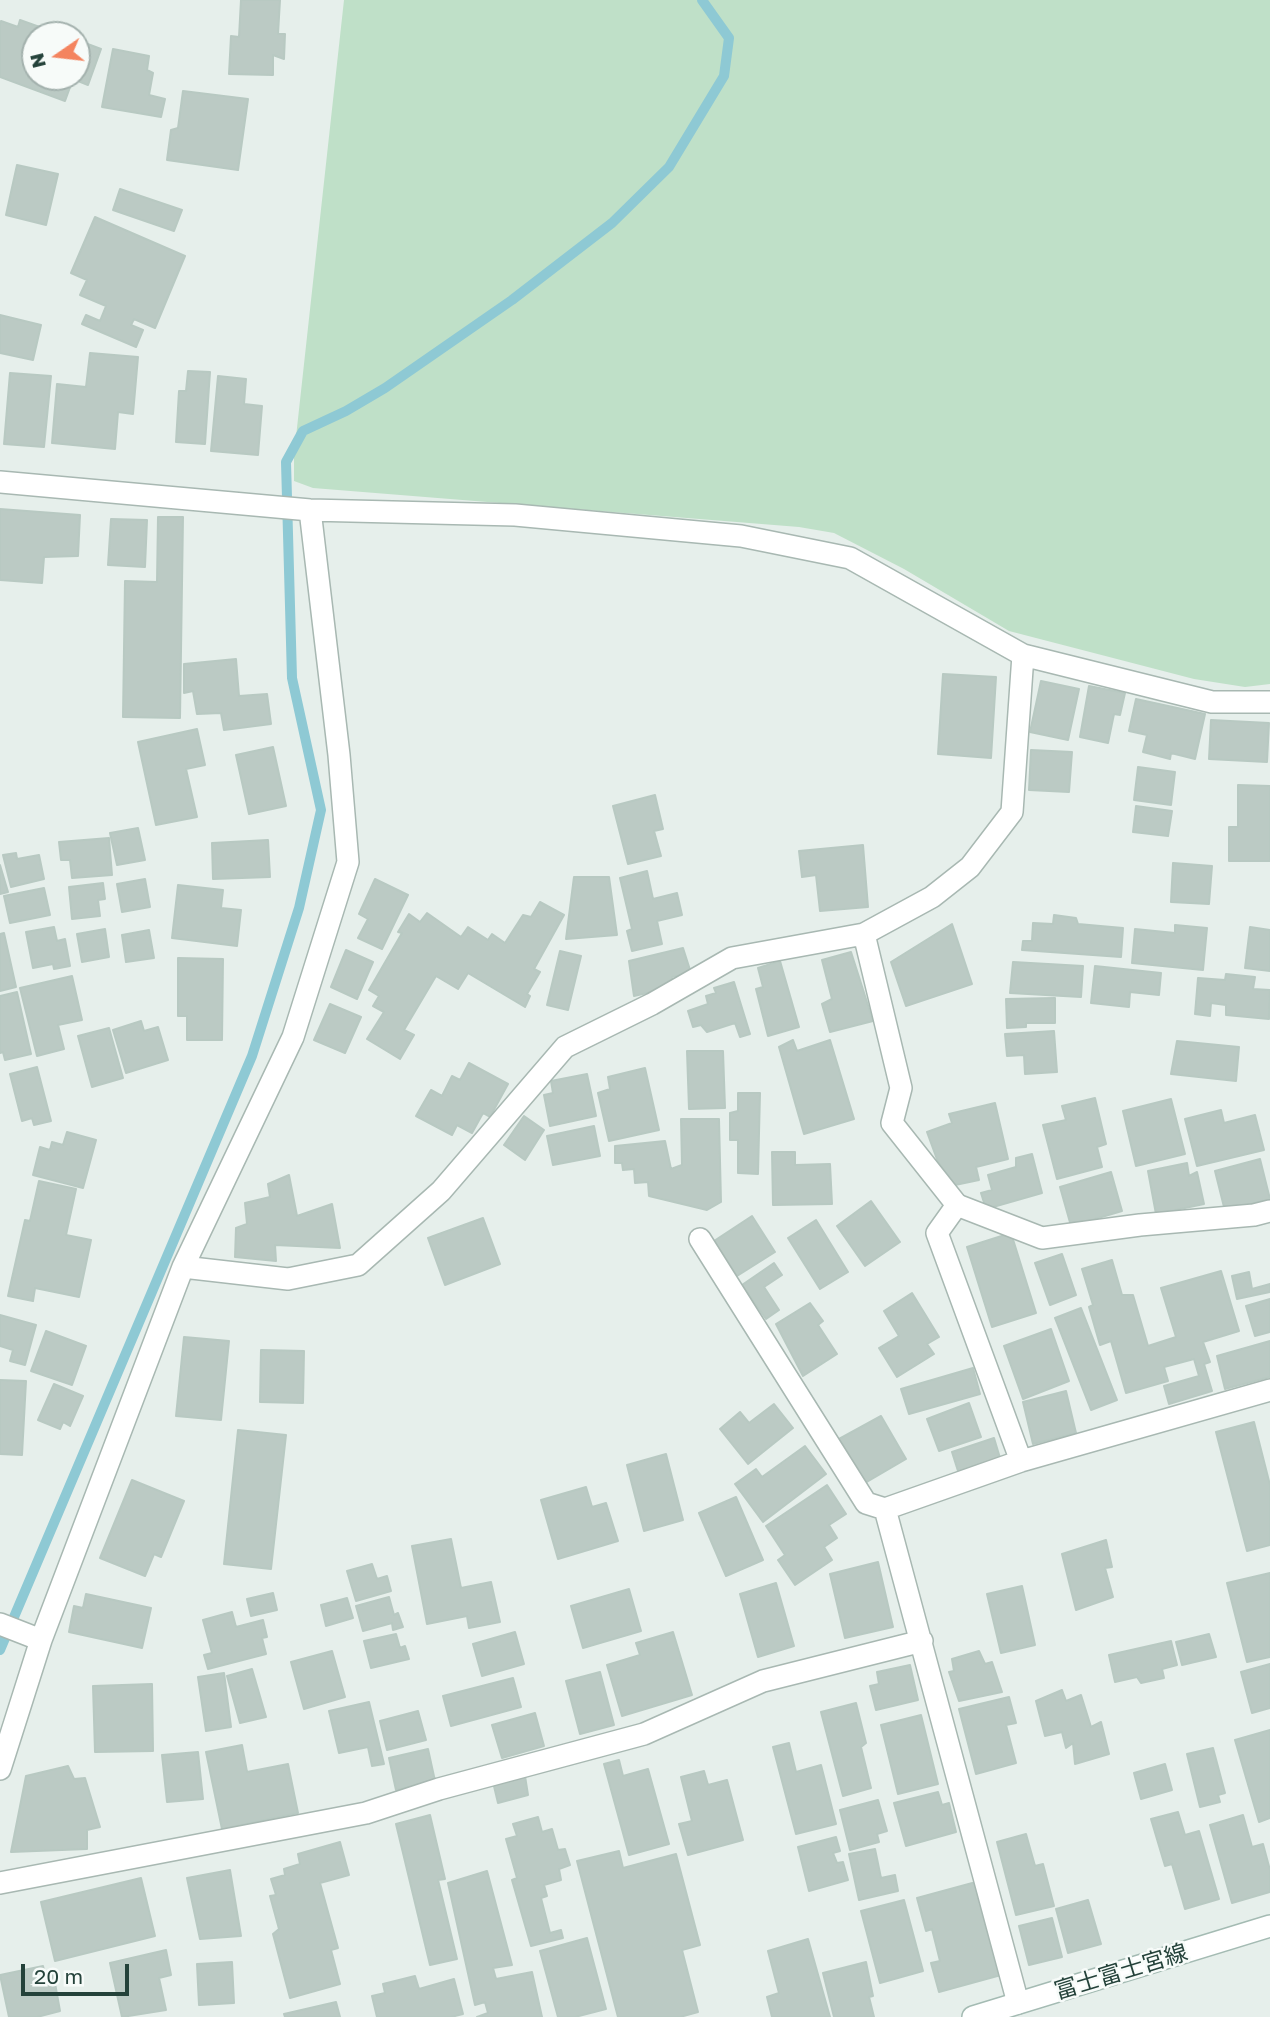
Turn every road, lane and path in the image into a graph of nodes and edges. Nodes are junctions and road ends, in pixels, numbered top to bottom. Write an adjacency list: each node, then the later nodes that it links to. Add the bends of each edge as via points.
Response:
1 (0, 482): 2 (street)
2 (310, 510): 3 (street, via 515,515 741,536 850,558); 9 (street, via 348,862 293,1037)
3 (1023, 655): 4 (street, via 1212,702); 5 (street, via 1012,812 970,867 932,897)
4 (1270, 702)
5 (864, 934): 6 (street, via 901,1088 892,1123); 9 (street, via 732,958 565,1048 441,1191 358,1265 288,1279)
6 (957, 1205): 7 (street, via 1042,1238); 11 (street, via 937,1233)
7 (1270, 1211)
8 (700, 1239): 12 (street, via 866,1503)
9 (183, 1267): 14 (street)
10 (1270, 1390): 11 (street)
11 (1021, 1461): 12 (street)
12 (885, 1509): 15 (street)
13 (0, 1624): 14 (street)
14 (41, 1640): 16 (street)
15 (922, 1641): 17 (street, via 763,1681 644,1734 366,1813); 19 (street)
16 (0, 1769)
17 (0, 1883)
18 (1270, 1926): 19 (street, 富士富士宮線)
19 (1018, 2003): 20 (street, 富士富士宮線)
20 (973, 2017)

